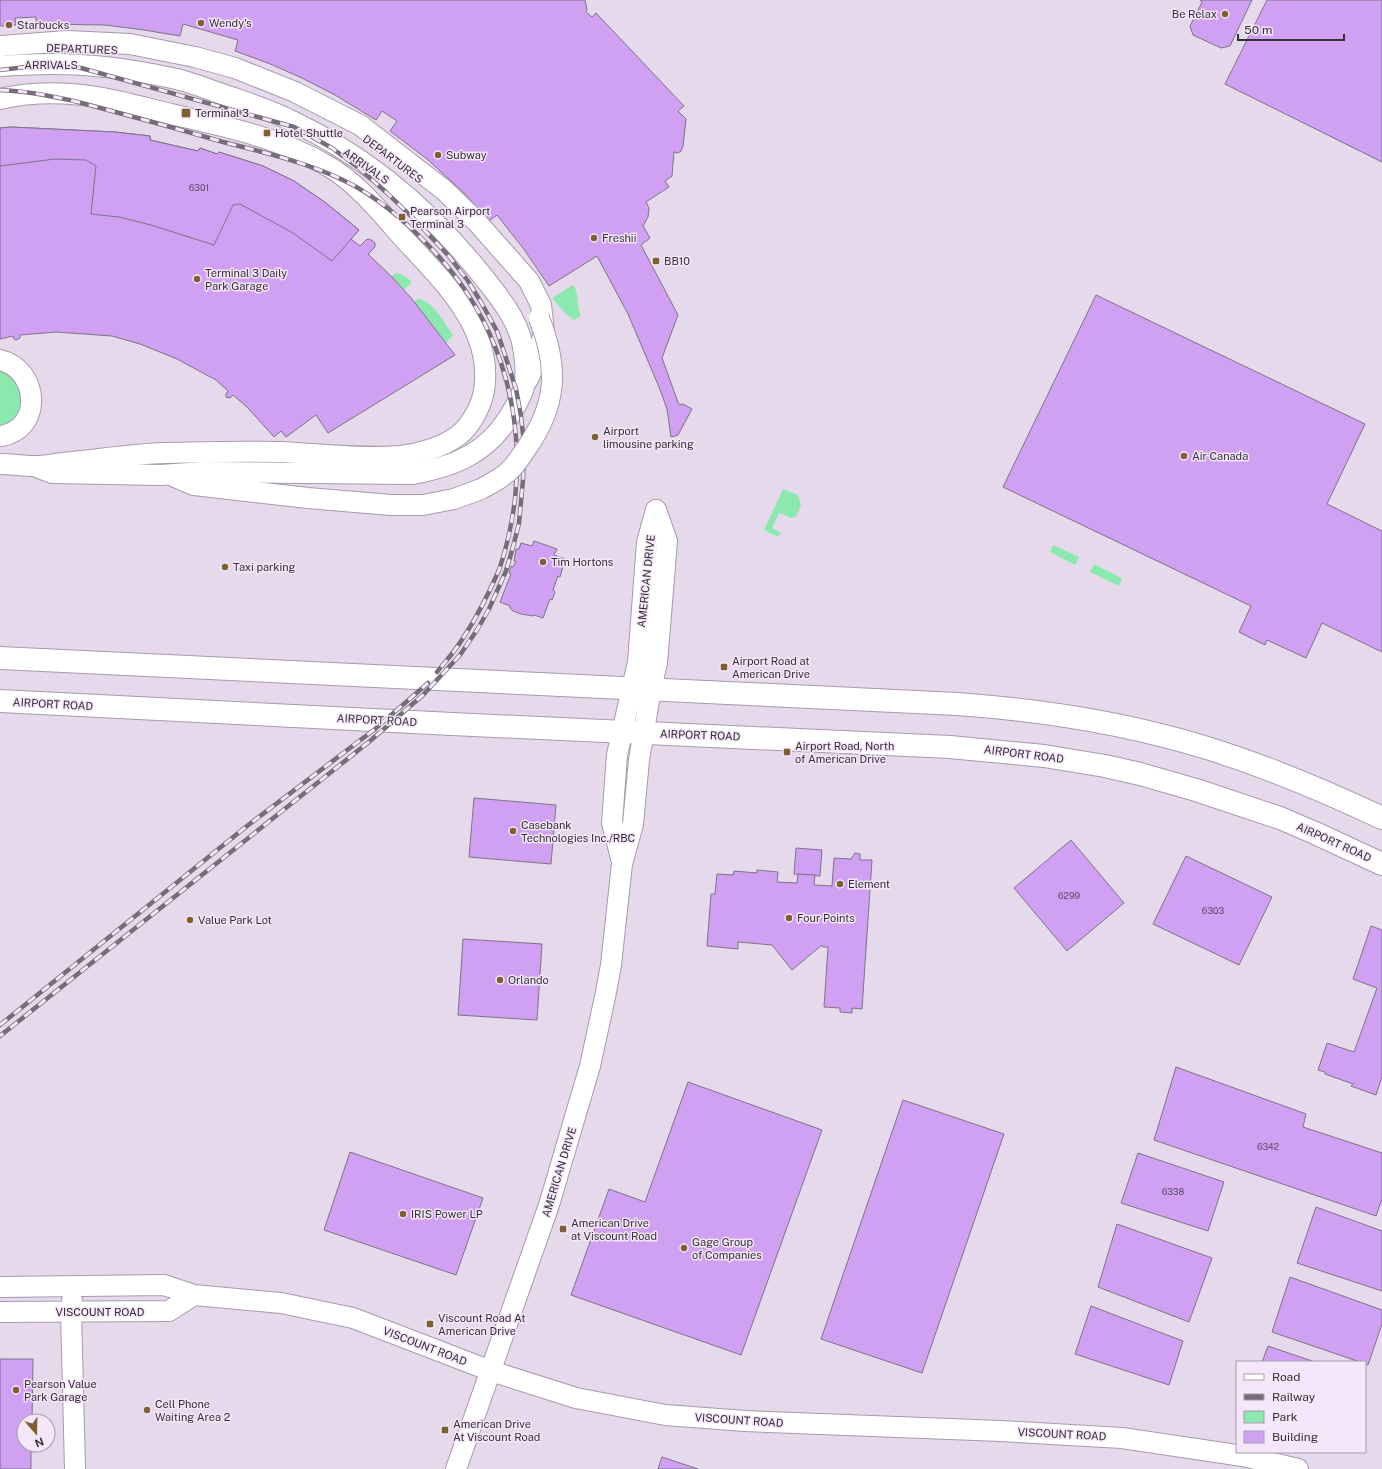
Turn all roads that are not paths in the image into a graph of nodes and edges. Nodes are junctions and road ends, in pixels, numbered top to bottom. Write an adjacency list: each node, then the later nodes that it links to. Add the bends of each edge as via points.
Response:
1 (0, 46): 6 (street, via 67,41 130,44 195,57 235,68 295,92 360,125 444,190 476,221 529,281 541,305 544,331 538,358)
2 (0, 51): 10 (street, DEPARTURES, bridge, via 104,48 156,54 226,73 303,101 342,121 368,139 443,198 499,260 539,318 550,349 552,375 547,411 536,434 509,472 481,489 454,499 423,505 391,504 194,485)
3 (0, 66): 6 (street, ARRIVALS, via 56,64 100,67 174,78 291,120 320,135 359,159 401,191 427,214 473,263 499,296 515,323 522,341)
4 (0, 99): 9 (street, via 13,96 70,94 98,97 243,130 327,165 348,179 373,204 444,283 462,307 477,333 486,377 482,400 469,425 447,442 402,456 347,457 278,452 162,453)
5 (0, 360): 7 (street, via 12,364 22,372 29,384 32,397 28,419 18,428)
6 (524, 386): 10 (street, via 504,425 488,443 469,456 439,469 413,474 204,472)
7 (0, 436)
8 (0, 464): 9 (street)
9 (34, 466): 10 (street, via 52,473)
10 (170, 475)
11 (0, 658): 12 (main road)
12 (642, 688): 12 (street, AMERICAN DRIVE, via 657,663 667,541 656,510 647,542 638,662); 14 (street, AMERICAN DRIVE); 15 (main road, via 957,704 1034,711 1088,720 1132,728 1207,748 1261,766)
13 (0, 701): 14 (main road, AIRPORT ROAD)
14 (633, 732): 16 (main road, AIRPORT ROAD, via 950,747 1065,759 1140,774 1246,806 1280,818); 22 (street, AMERICAN DRIVE, via 617,755 612,823 622,864 610,965 590,1066 548,1209)
15 (1382, 818)
16 (1382, 864)
17 (73, 1286): 18 (street, VISCOUNT ROAD); 19 (street, VISCOUNT ROAD, via 164,1285); 21 (street)
18 (0, 1288)
19 (194, 1295): 21 (street, VISCOUNT ROAD, via 169,1311); 22 (street, VISCOUNT ROAD, via 281,1303 353,1318)
20 (0, 1312): 21 (street, VISCOUNT ROAD)
21 (71, 1312): 23 (street)
22 (490, 1371): 24 (street, AMERICAN DRIVE); 25 (street, VISCOUNT ROAD, via 576,1398 665,1415 1122,1438 1243,1456)
23 (74, 1469)
24 (456, 1469)
25 (1298, 1469)

